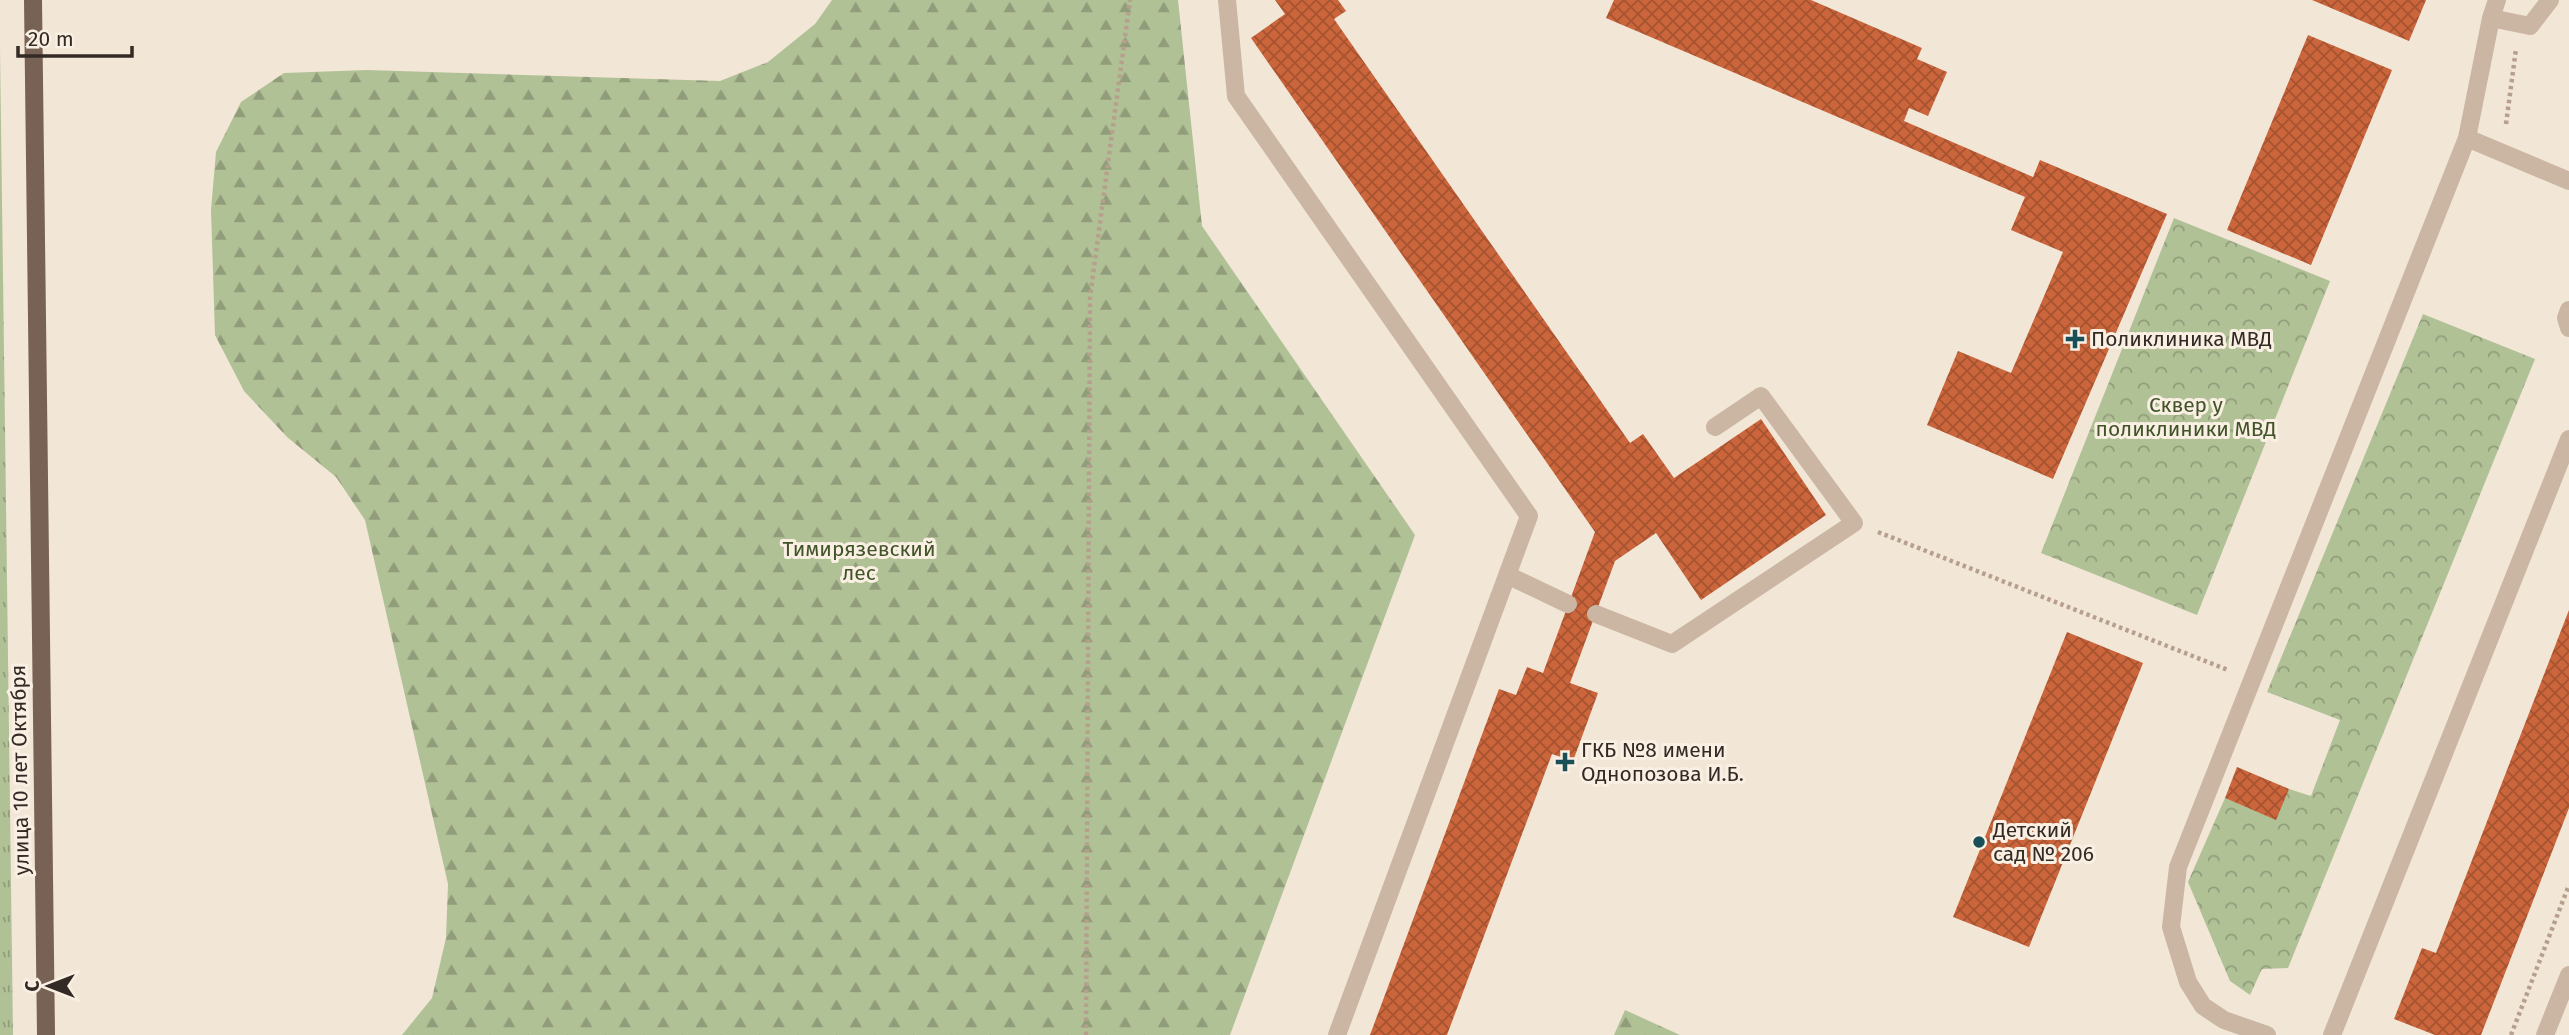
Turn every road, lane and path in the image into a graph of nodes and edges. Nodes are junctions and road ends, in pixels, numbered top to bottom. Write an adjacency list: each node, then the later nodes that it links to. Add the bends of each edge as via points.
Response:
1 (33, 0): 22 (main road, улица 10 лет Октября)
2 (1130, 0): 23 (path, via 1090,297)
3 (1227, 0): 16 (street, via 1236,96 1529,516)
4 (2497, 0): 6 (street)
5 (2550, 0): 7 (street, via 2530,26)
6 (2491, 18): 7 (street); 9 (street)
7 (2520, 24): 8 (path)
8 (2505, 136)
9 (2467, 138): 10 (street); 19 (street)
10 (2569, 181)
11 (2569, 310): 12 (street)
12 (2569, 328)
13 (1716, 427): 15 (street, via 1761,396)
14 (2569, 439): 26 (street)
15 (1854, 523): 18 (street, via 1672,644); 19 (path)
16 (1507, 575): 17 (street); 24 (street)
17 (1568, 604)
18 (1596, 614)
19 (2252, 679): 25 (street, via 2178,867 2171,926 2188,982 2203,1006 2224,1020)
20 (2569, 885): 27 (path)
21 (2569, 975): 28 (street)
22 (46, 1035)
23 (1086, 1035)
24 (1337, 1035)
25 (2267, 1035)
26 (2332, 1035)
27 (2511, 1035)
28 (2545, 1035)

